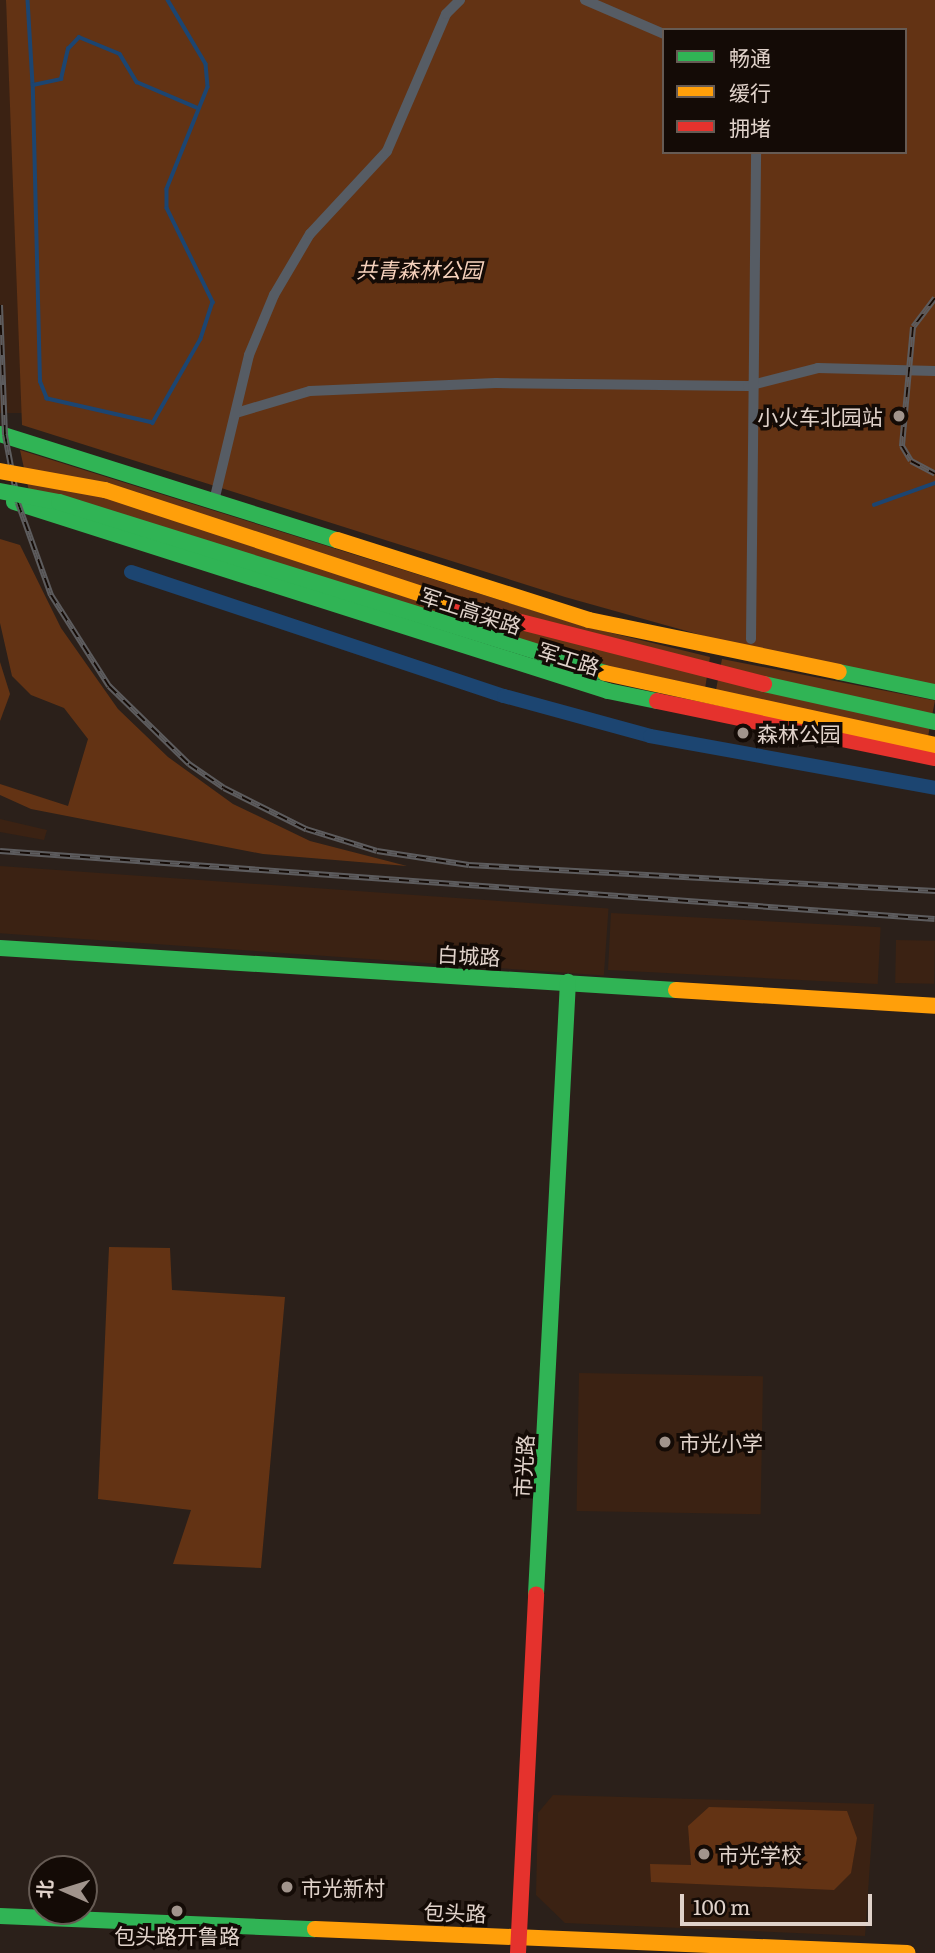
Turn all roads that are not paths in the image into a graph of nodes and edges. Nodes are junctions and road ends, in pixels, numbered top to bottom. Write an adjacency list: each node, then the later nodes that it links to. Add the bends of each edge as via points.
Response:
1 (460, 0): 7 (street, via 446,14 387,151 310,234 274,295 249,355)
2 (584, 0): 3 (street)
3 (662, 33)
4 (755, 154): 6 (street)
5 (935, 371): 6 (street, via 818,368)
6 (757, 385): 7 (street, via 496,383 310,391); 15 (street)
7 (236, 413): 14 (street)
8 (0, 434): 14 (main road, 军工路)
9 (0, 458): 11 (main road, bridge)
10 (0, 471): 11 (main road, 军工高架路, bridge)
11 (76, 482): 17 (main road, 军工高架路, bridge, via 427,597 636,656)
12 (0, 492): 18 (main road, 军工高架路, bridge, via 59,502 633,682)
13 (0, 499): 19 (main road, 军工路, via 608,691)
14 (214, 500): 16 (main road, 军工路, via 589,620)
15 (751, 639)
16 (935, 692)
17 (935, 722)
18 (935, 745)
19 (935, 758)
20 (0, 948): 21 (main road, 白城路)
21 (568, 982): 22 (main road, 白城路); 24 (main road, 市光路)
22 (935, 1006)
23 (0, 1916): 24 (main road, 包头路)
24 (518, 1936): 25 (main road, 市光路); 26 (main road, 包头路)
25 (517, 1953)
26 (908, 1953)

